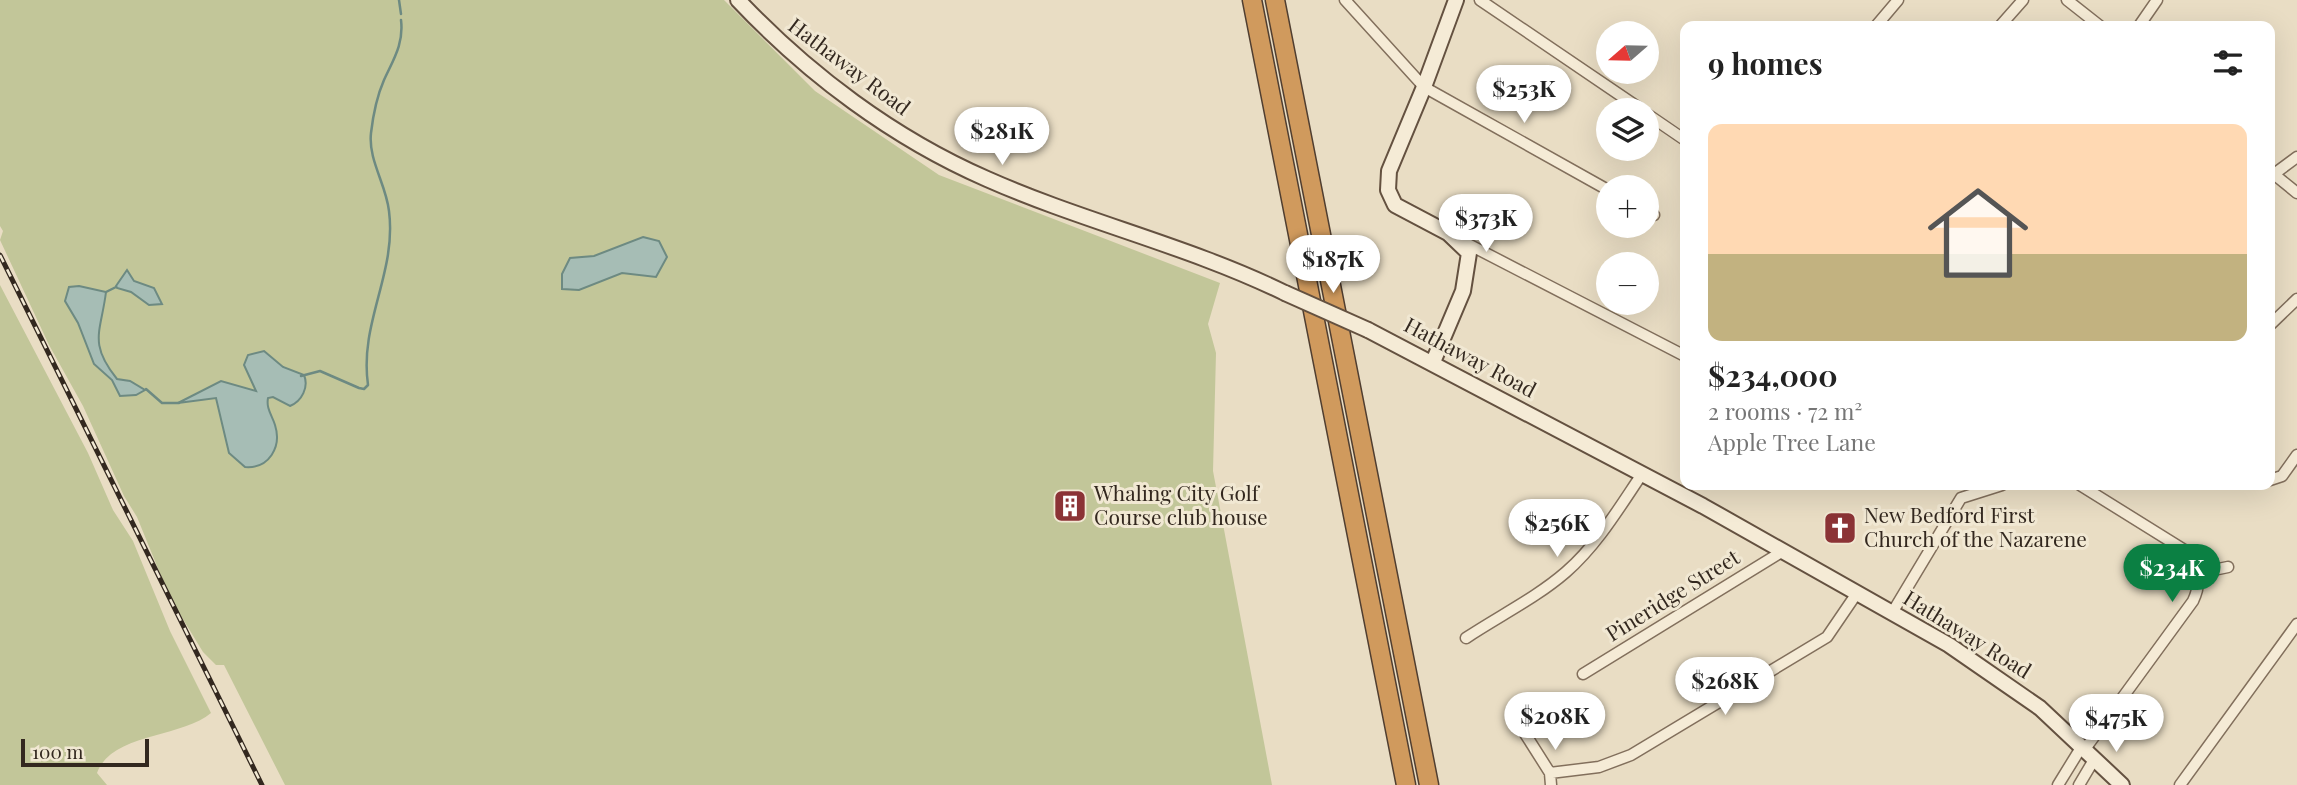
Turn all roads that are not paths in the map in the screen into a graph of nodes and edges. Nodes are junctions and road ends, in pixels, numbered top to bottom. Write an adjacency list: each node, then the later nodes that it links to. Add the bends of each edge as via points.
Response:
1 (738, 0): 30 (main road, Hathaway Road, bridge, via 832,86 939,156 1001,185 1238,271)
2 (1275, 0): 50 (highway)
3 (1345, 0): 15 (street)
4 (1456, 0): 15 (main road)
5 (1480, 0): 16 (street)
6 (1898, 0): 11 (street)
7 (2023, 0): 12 (street)
8 (2067, 0): 13 (street)
9 (2157, 0): 14 (street)
10 (1252, 3): 49 (highway)
11 (1880, 21)
12 (2004, 21)
13 (2094, 21)
14 (2142, 21)
15 (1424, 87): 22 (street); 24 (main road, via 1393,156 1388,190 1399,208)
16 (1624, 98)
17 (1659, 122): 18 (street)
18 (1680, 137)
19 (2297, 157): 20 (street)
20 (2275, 171)
21 (2275, 177): 23 (street)
22 (1596, 183)
23 (2297, 194)
24 (1456, 239): 29 (street); 30 (main road, via 1469,253 1468,271)
25 (2297, 299): 26 (street)
26 (2288, 307): 27 (street); 28 (street)
27 (2297, 316)
28 (2275, 320)
29 (1680, 353)
30 (1433, 362): 32 (main road, Hathaway Road)
31 (2297, 455): 33 (street)
32 (1642, 474): 34 (main road, Hathaway Road); 44 (street, via 1571,567)
33 (2275, 478)
34 (1680, 487)
35 (1688, 490): 38 (main road, Hathaway Road)
36 (1986, 490): 42 (street, via 1961,498)
37 (2088, 490): 40 (street, via 2186,551)
38 (1783, 551): 41 (main road, Hathaway Road); 45 (street, Pineridge Street)
39 (2228, 567): 40 (street)
40 (2199, 573): 47 (street, via 2193,601)
41 (1857, 593): 42 (main road, Hathaway Road); 48 (street, via 1827,637 1631,755 1599,767)
42 (1892, 612): 47 (main road, Hathaway Road, via 2010,685)
43 (2297, 624): 55 (street)
44 (1466, 638)
45 (1583, 674)
46 (1524, 733): 48 (street)
47 (2088, 751): 52 (street); 53 (street); 54 (main road, Hathaway Road)
48 (1550, 774): 51 (street)
49 (1406, 785)
50 (1429, 785)
51 (1551, 785)
52 (2059, 785)
53 (2079, 785)
54 (2122, 785)
55 (2180, 785)

